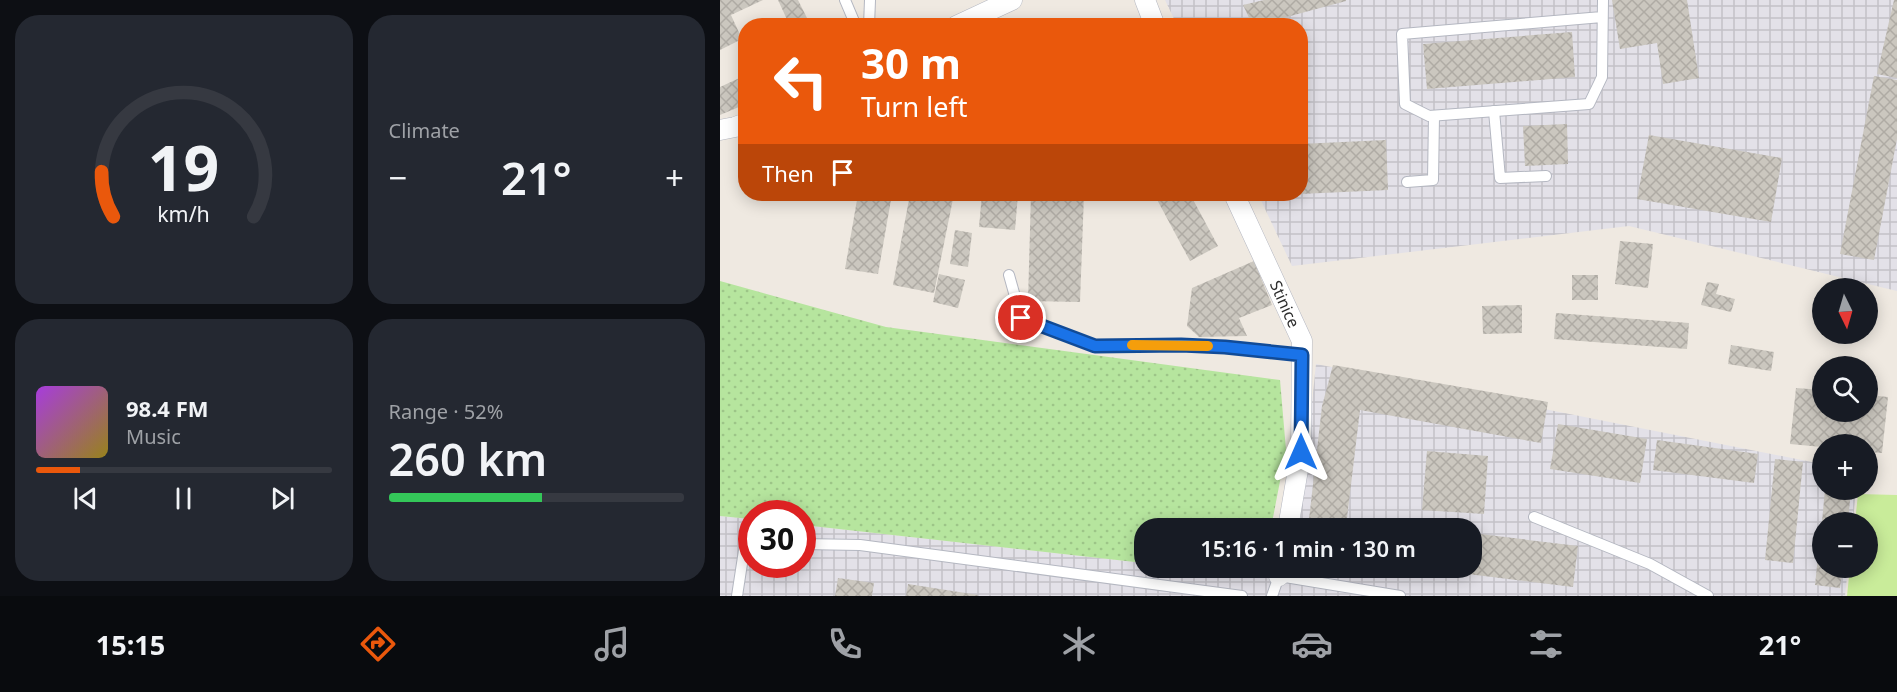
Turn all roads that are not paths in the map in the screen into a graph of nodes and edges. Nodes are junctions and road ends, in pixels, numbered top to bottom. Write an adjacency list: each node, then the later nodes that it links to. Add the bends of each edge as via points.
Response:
1 (845, 0): 7 (lane)
2 (870, 0): 8 (lane)
3 (1012, 0): 9 (street)
4 (1145, 0): 10 (street)
5 (1603, 0): 6 (lane)
6 (1602, 17): 11 (lane, via 1602,77 1589,104); 12 (lane, via 1402,34 1405,104)
7 (853, 18)
8 (869, 18)
9 (973, 18)
10 (1152, 18)
11 (1494, 111): 12 (lane); 15 (lane, via 1500,178)
12 (1434, 116): 16 (lane, via 1433,180)
13 (738, 126): 14 (street)
14 (720, 130)
15 (1546, 176)
16 (1407, 182)
17 (1237, 201): 19 (street, Stinice, via 1302,341)
18 (1009, 275): 19 (lane, via 1021,318 1095,346 1181,345)
19 (1302, 355): 21 (street, Stinice, via 1301,452)
20 (1534, 517): 30 (lane, via 1650,564)
21 (1290, 518)
22 (816, 544): 27 (lane, via 860,545)
23 (740, 578): 26 (lane)
24 (1278, 578): 28 (lane)
25 (1310, 578): 29 (lane)
26 (737, 596)
27 (1242, 596)
28 (1272, 596)
29 (1400, 596)
30 (1708, 596)

